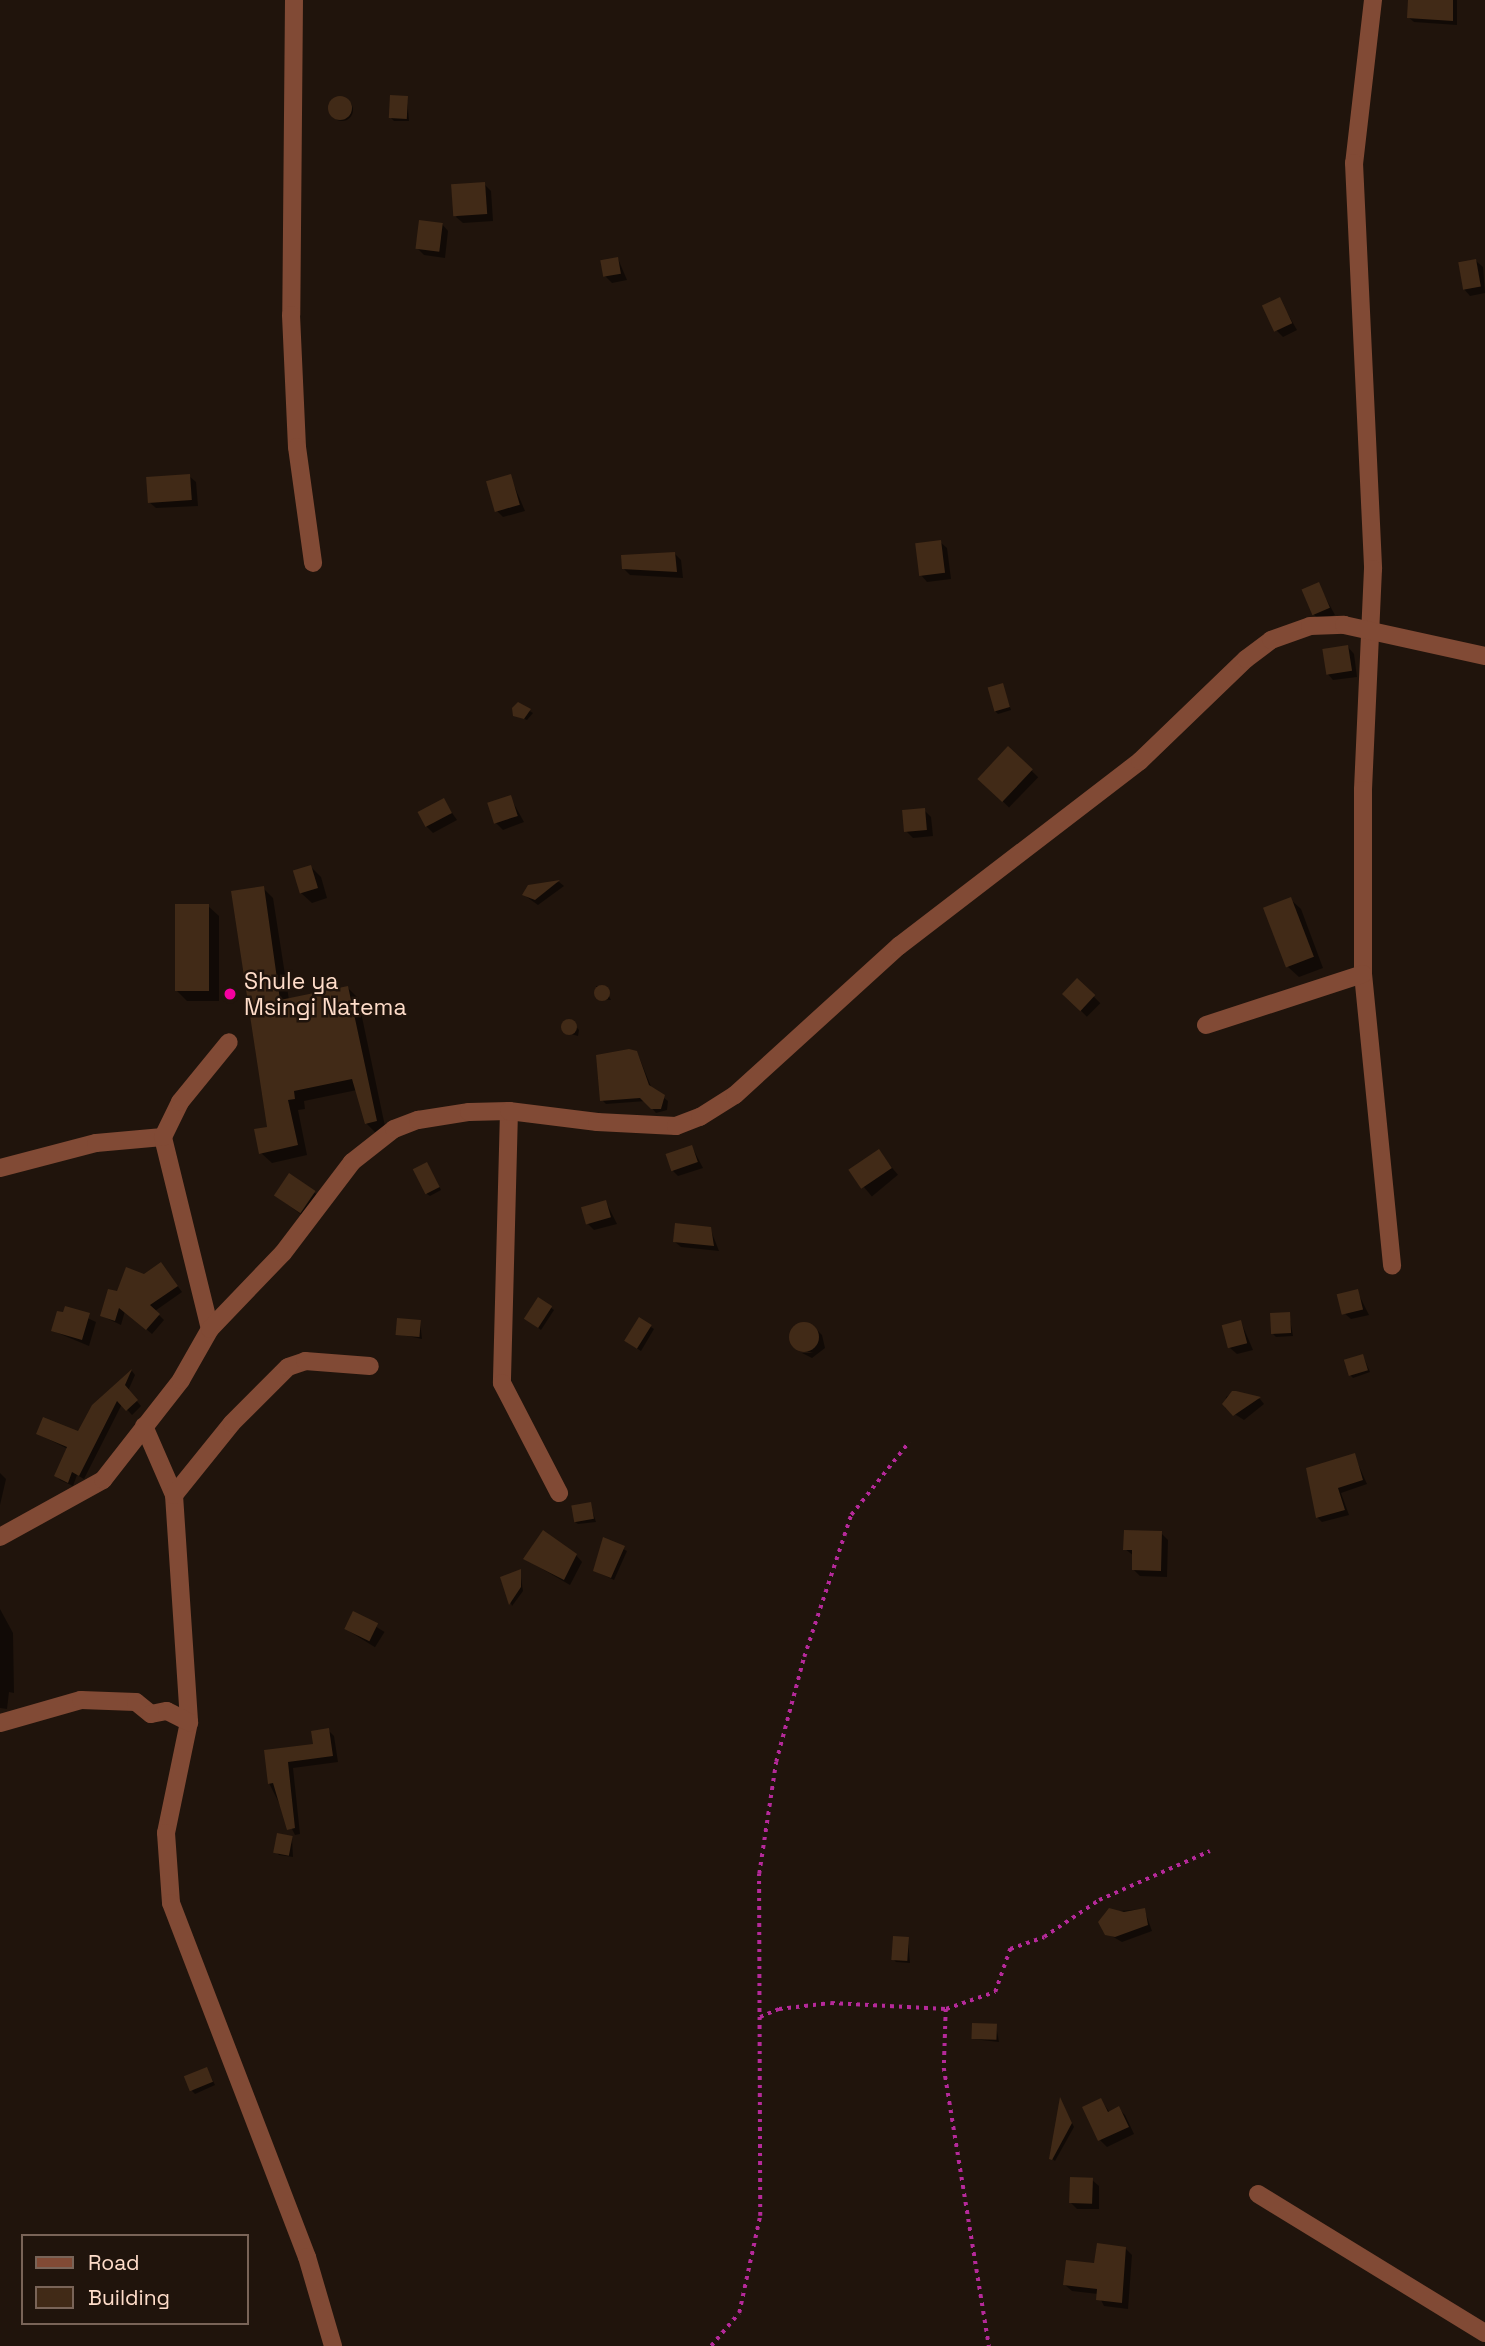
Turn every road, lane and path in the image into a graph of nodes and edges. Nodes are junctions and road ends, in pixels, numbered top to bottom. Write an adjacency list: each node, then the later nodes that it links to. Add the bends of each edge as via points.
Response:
1 (295, 0): 3 (street, via 291,327 297,447)
2 (1373, 0): 4 (street, via 1354,163 1368,404)
3 (313, 563)
4 (1370, 634): 5 (street); 6 (street, via 1363,790); 9 (street, via 1344,625 1310,626 1271,640 1140,761 899,946 735,1095 700,1117 676,1126)
5 (1485, 656)
6 (1363, 974): 7 (street); 12 (street)
7 (1206, 1024)
8 (229, 1042): 10 (street, via 180,1102)
9 (509, 1111): 13 (street, via 469,1112 394,1129 352,1162 283,1253); 17 (street, via 502,1383)
10 (163, 1137): 11 (street, via 96,1143); 13 (street)
11 (0, 1168)
12 (1392, 1266)
13 (210, 1329): 15 (street, via 181,1380)
14 (370, 1366): 18 (street, via 305,1361 288,1367 232,1423)
15 (144, 1426): 18 (street); 19 (street, via 103,1480)
16 (909, 1442): 24 (path, via 851,1516 783,1736 759,1874)
17 (559, 1493)
18 (174, 1495): 21 (street)
19 (0, 1537)
20 (0, 1723): 21 (street, via 82,1700 136,1702 151,1714 167,1711)
21 (188, 1723): 27 (street, via 166,1833 171,1903 307,2257)
22 (1210, 1851): 23 (path, via 1100,1900 1044,1937 1010,1949 995,1992)
23 (946, 2009): 24 (path, via 831,2003 779,2009); 29 (path, via 944,2068)
24 (760, 2017): 28 (path, via 760,2216 739,2313)
25 (1258, 2194): 26 (street)
26 (1485, 2333)
27 (333, 2346)
28 (711, 2346)
29 (989, 2346)

